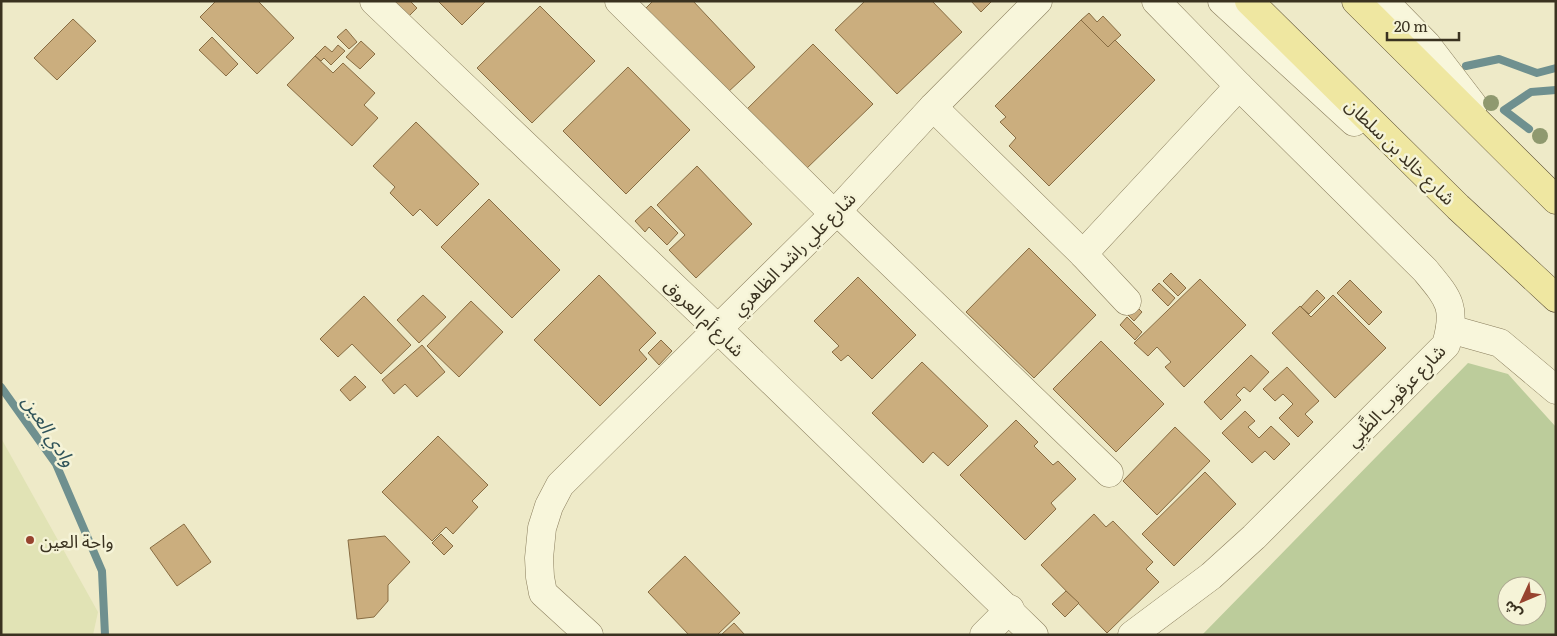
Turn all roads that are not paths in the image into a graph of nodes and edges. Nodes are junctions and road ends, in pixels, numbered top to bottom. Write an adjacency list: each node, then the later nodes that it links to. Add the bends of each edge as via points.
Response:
1 (374, 1): 18 (street, شارع أم العروق)
2 (619, 1): 14 (street)
3 (1038, 1): 10 (street, شارع علي راشد الظاهري)
4 (1156, 1): 9 (street, شارع عرقوب الظَّبِي)
5 (1222, 1): 13 (street, via 1390,156)
6 (1249, 1): 13 (main road, شارع خالِد بن سلطان)
7 (1356, 1): 11 (main road)
8 (1384, 1): 11 (street, via 1427,45)
9 (1239, 86): 15 (street); 19 (street, شارع عرقوب الظَّبِي, via 1425,270 1444,292 1451,310)
10 (933, 107): 14 (street, شارع علي راشد الظاهري); 15 (street)
11 (1513, 158): 12 (main road)
12 (1556, 200)
13 (1458, 207): 16 (main road, شارع خالِد بن سلطان)
14 (836, 212): 18 (street, شارع علي راشد الظاهري); 21 (street)
15 (1082, 254): 17 (street)
16 (1556, 298)
17 (1127, 301)
18 (718, 329): 22 (street, شارع أم العروق); 23 (street, شارع علي راشد الظاهري, via 560,485 549,506 542,528 539,558 543,593)
19 (1450, 329): 20 (street, via 1500,344); 26 (street, شارع عرقوب الظَّبِي, via 1446,345 1254,537 1211,576)
20 (1556, 390)
21 (1109, 473)
22 (1010, 610): 24 (street); 25 (street, شارع أم العروق)
23 (589, 635)
24 (984, 635)
25 (1034, 635)
26 (1132, 635)

